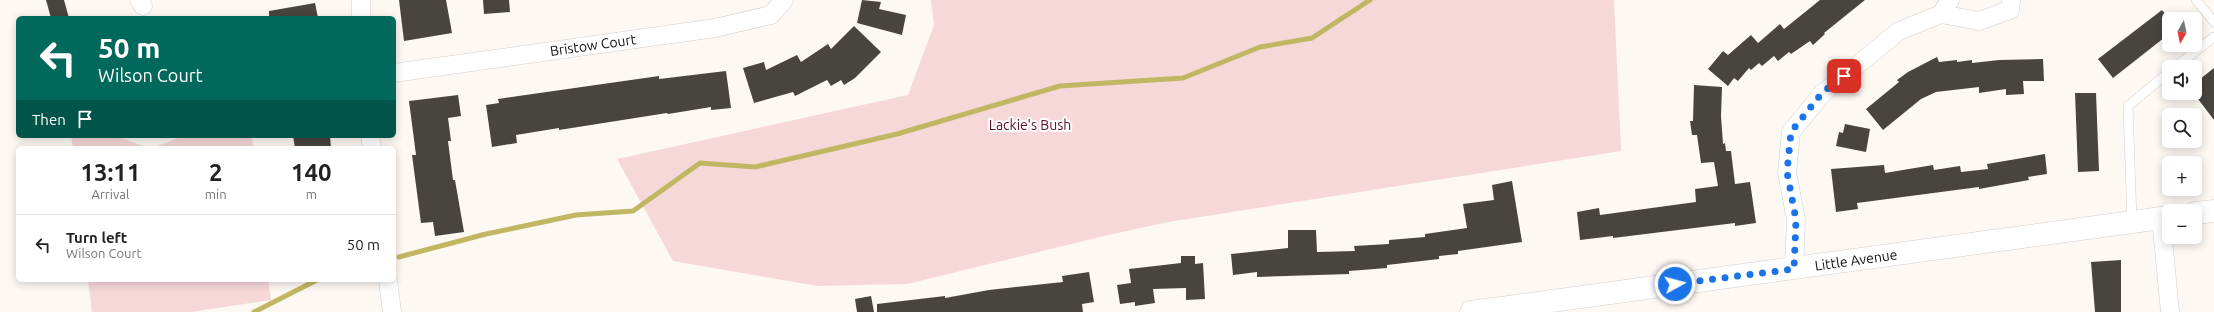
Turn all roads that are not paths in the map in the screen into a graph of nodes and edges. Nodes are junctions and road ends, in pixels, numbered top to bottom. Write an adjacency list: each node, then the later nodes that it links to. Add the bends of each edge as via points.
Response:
1 (361, 0): 6 (street)
2 (784, 0): 10 (street, Bristow Court, via 771,15 715,28)
3 (2011, 0): 5 (street, via 2010,10 1979,21)
4 (2196, 0): 7 (lane)
5 (1945, 7): 17 (street, via 1899,31 1822,93 1791,132 1787,172 1796,220)
6 (362, 16)
7 (2214, 22)
8 (2214, 37): 9 (lane)
9 (2184, 60)
10 (396, 73)
11 (2162, 78): 15 (lane, via 2128,106)
12 (2214, 211): 13 (street)
13 (2202, 212)
14 (2162, 218): 15 (street, Little Avenue)
15 (2132, 222): 17 (street, Little Avenue)
16 (2166, 244): 22 (street)
17 (1794, 269): 19 (street, Little Avenue)
18 (388, 282): 20 (street)
19 (1555, 306): 21 (street, Little Avenue)
20 (392, 312)
21 (1471, 312)
22 (2170, 312)

